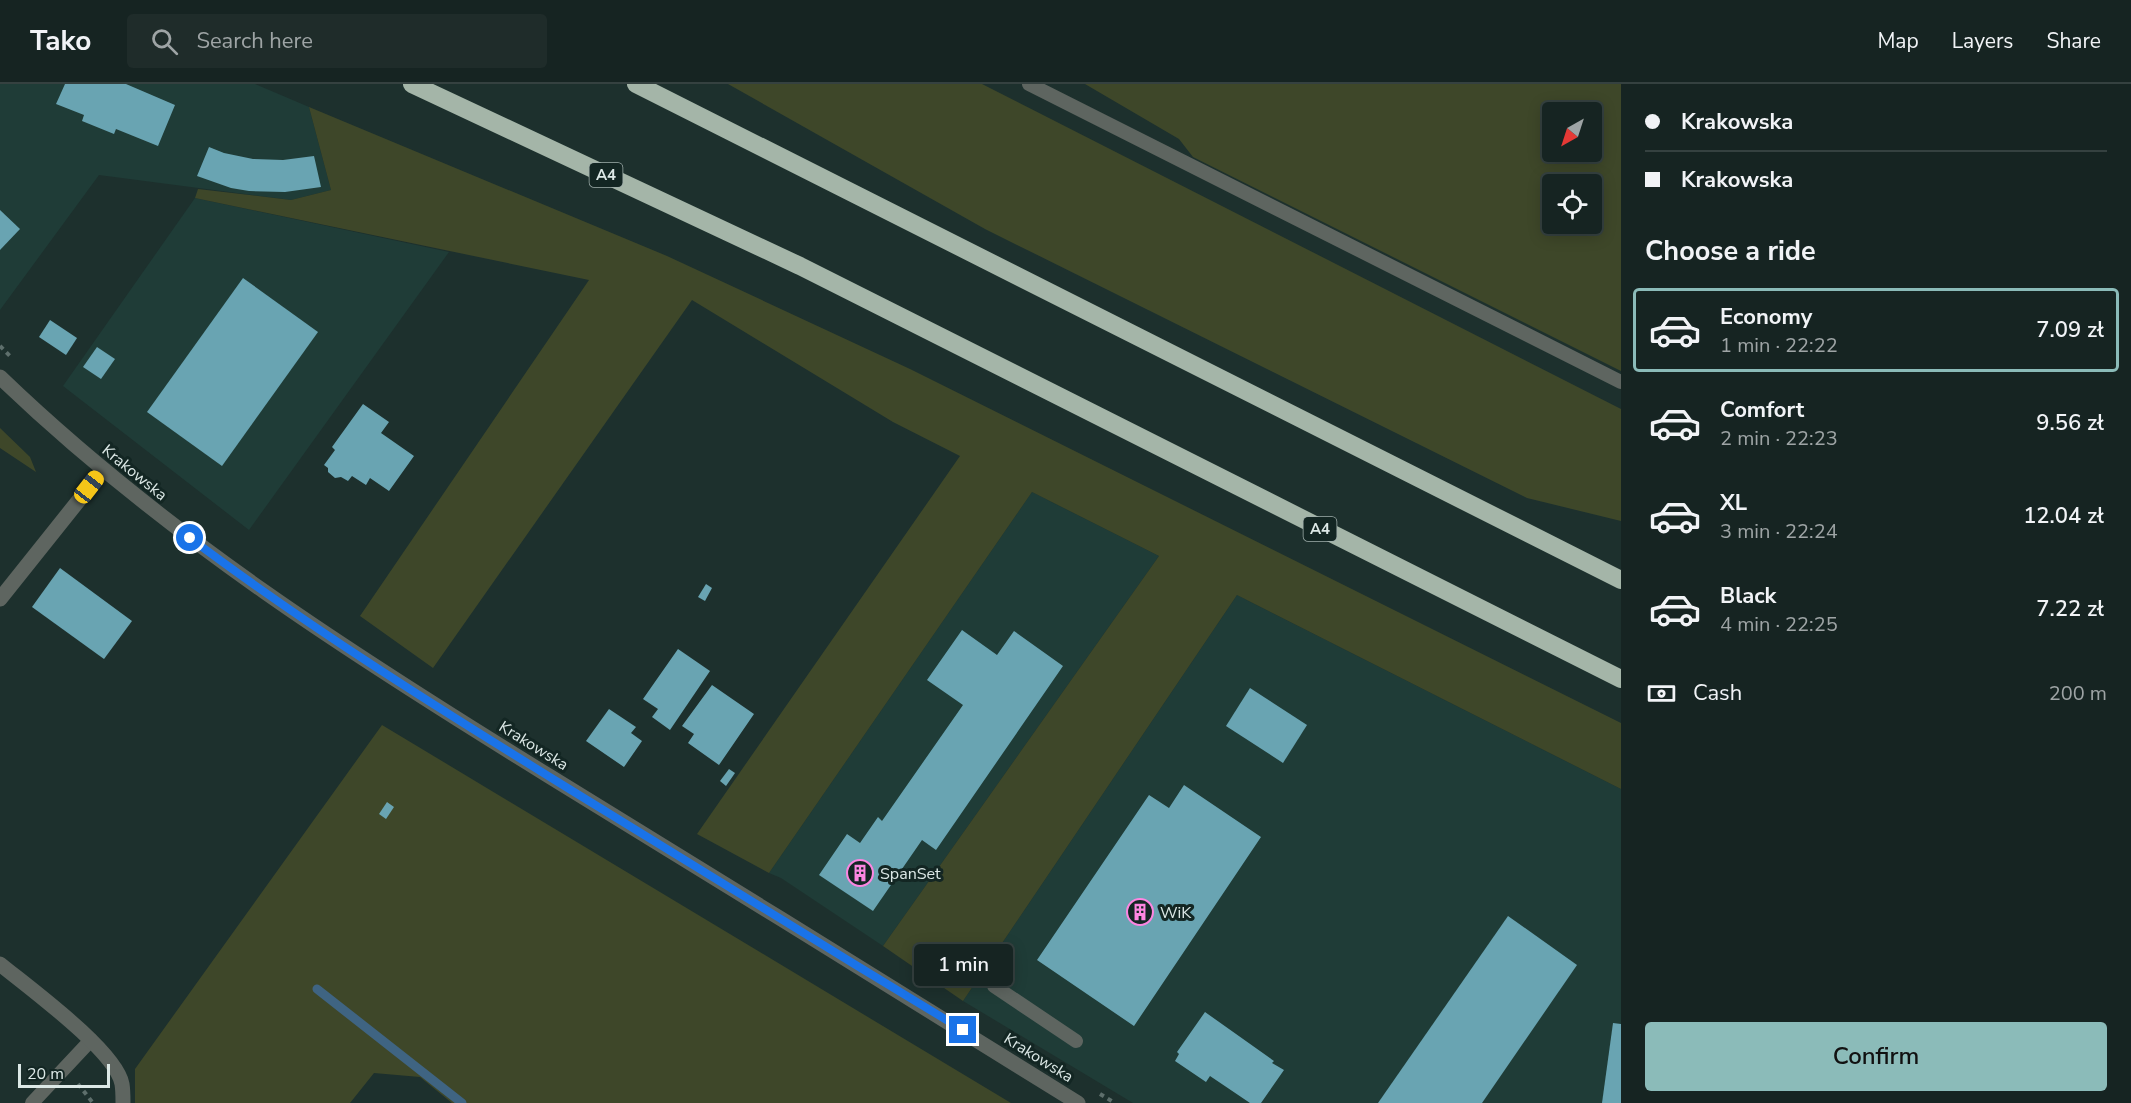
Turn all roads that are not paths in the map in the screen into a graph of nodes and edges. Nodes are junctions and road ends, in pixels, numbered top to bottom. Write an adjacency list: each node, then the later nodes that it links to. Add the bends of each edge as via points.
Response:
1 (412, 84): 9 (highway, A4, via 800,266)
2 (636, 84): 7 (highway)
3 (1029, 84): 5 (lane)
4 (0, 377): 6 (street, Krakowska)
5 (1621, 382)
6 (103, 470): 8 (street); 16 (street, Krakowska, via 230,568 322,632)
7 (1621, 580)
8 (0, 599)
9 (1621, 679)
10 (0, 964): 12 (street)
11 (994, 986): 13 (lane)
12 (91, 1040): 14 (lane); 15 (street, via 107,1056 122,1083)
13 (1076, 1041)
14 (32, 1103)
15 (123, 1103)
16 (1078, 1103)

